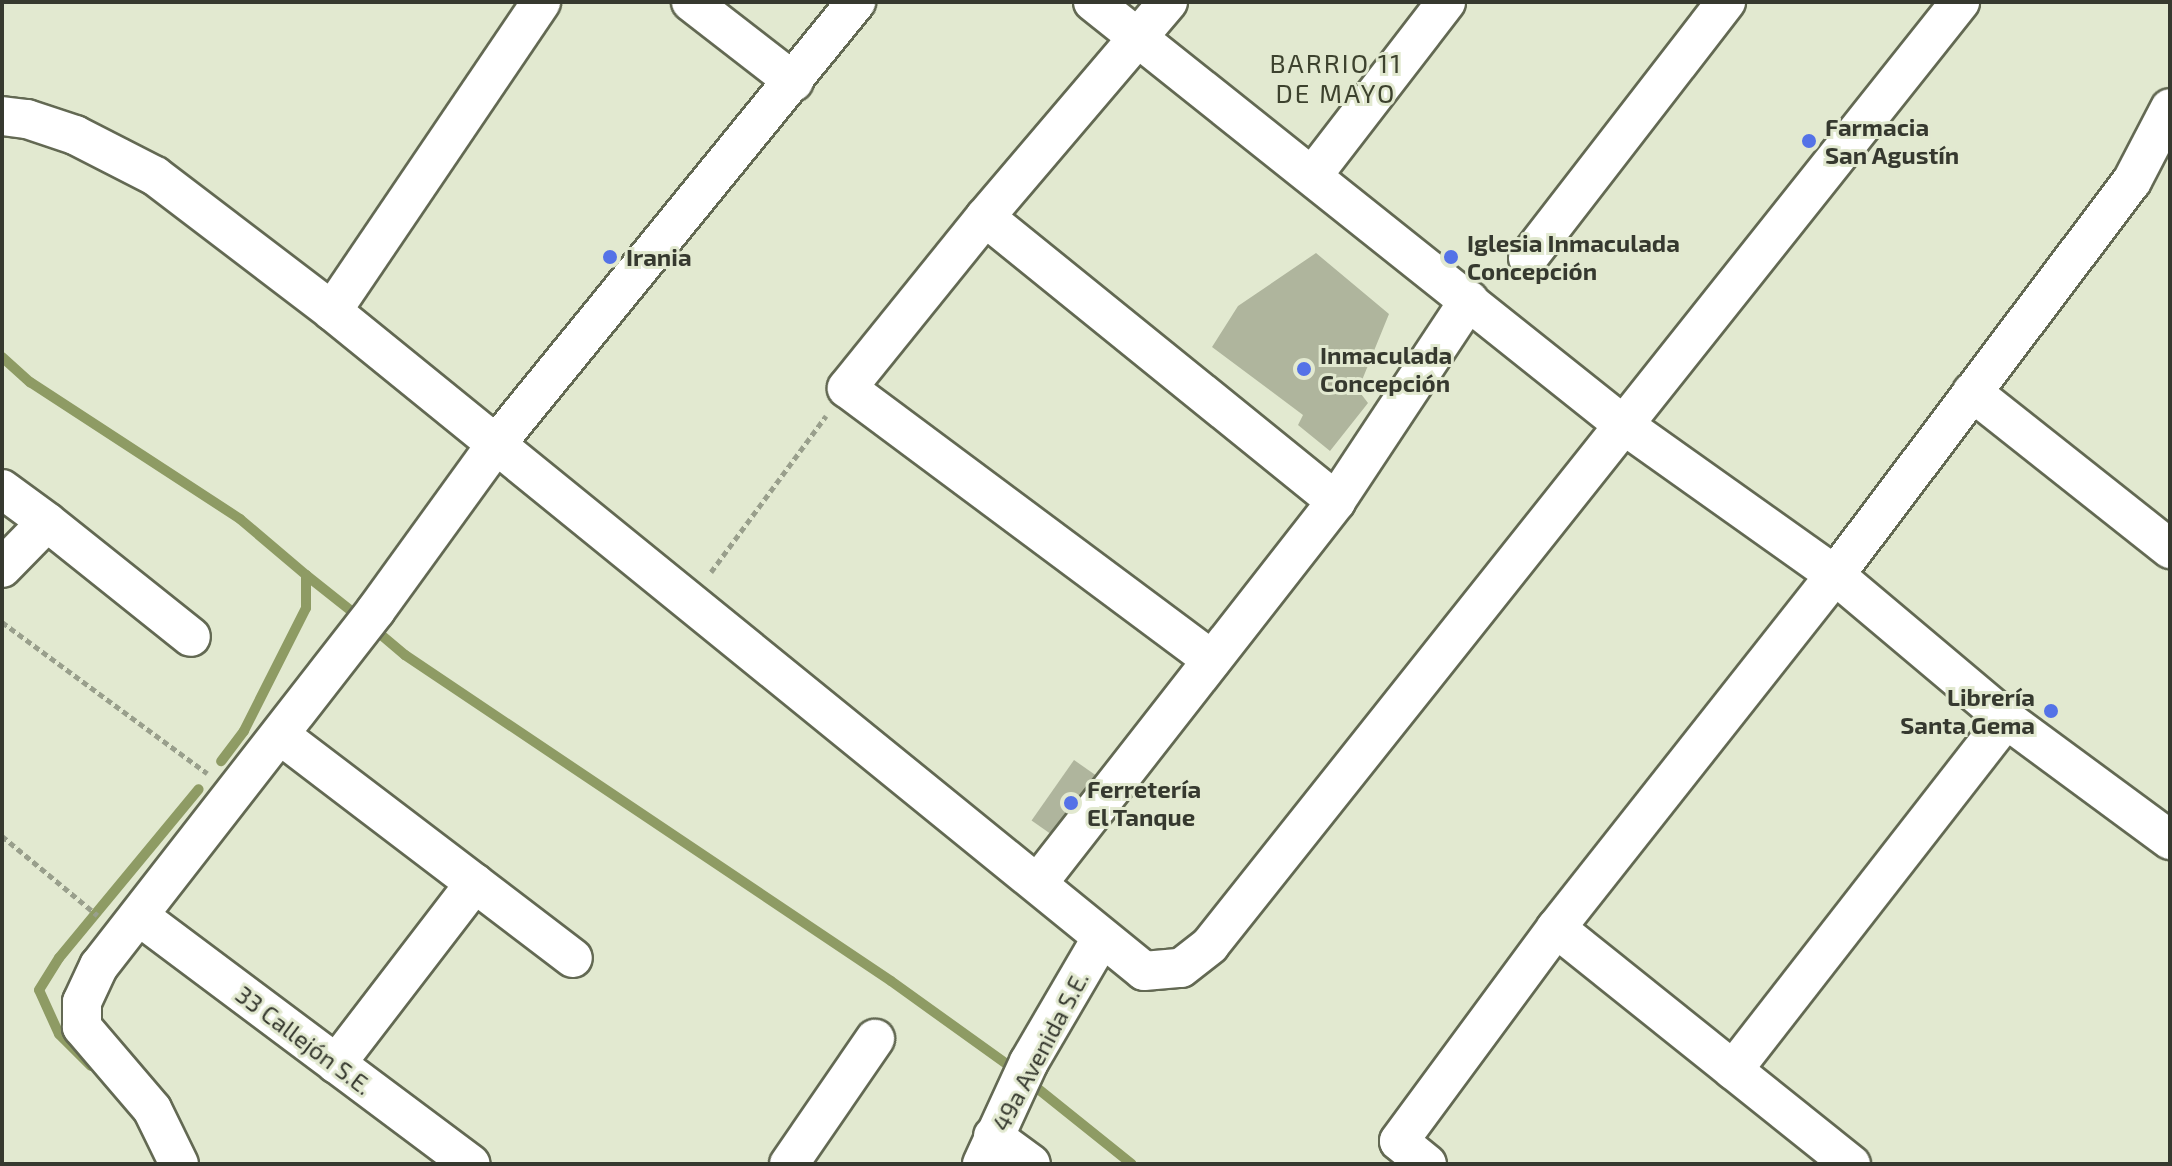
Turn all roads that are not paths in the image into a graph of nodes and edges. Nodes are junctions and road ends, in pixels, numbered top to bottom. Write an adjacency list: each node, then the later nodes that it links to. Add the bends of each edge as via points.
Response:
1 (541, 2): 17 (street)
2 (691, 2): 10 (street)
3 (856, 2): 10 (street)
4 (1093, 2): 9 (street)
5 (1168, 2): 9 (street)
6 (1446, 2): 13 (street)
7 (1726, 2): 15 (street)
8 (1960, 2): 19 (street)
9 (1140, 39): 13 (street); 14 (street)
10 (794, 82): 20 (street)
11 (2170, 108): 18 (street, via 2132,181)
12 (2, 116): 17 (street, via 75,135 155,176)
13 (1313, 175): 16 (street)
14 (985, 217): 22 (street); 28 (street, via 847,388)
15 (1528, 258)
16 (1469, 300): 19 (street); 22 (street)
17 (332, 311): 20 (street)
18 (1972, 392): 24 (street); 26 (street)
19 (1621, 423): 26 (street); 36 (street, via 1210,945 1181,968 1144,971)
20 (497, 443): 30 (street); 33 (street)
21 (2, 489): 23 (street)
22 (1336, 501): 28 (street)
23 (47, 522): 25 (street); 27 (street)
24 (2169, 545)
25 (2, 568)
26 (1835, 575): 29 (street); 35 (street)
27 (191, 637)
28 (1212, 660): 33 (street)
29 (2006, 719): 31 (street); 40 (street)
30 (280, 735): 32 (street); 34 (street)
31 (2170, 840)
32 (475, 883): 37 (street); 39 (street)
33 (1038, 883): 36 (street)
34 (139, 916): 39 (street, 33 Callejón S.E.); 42 (street, via 99,966 82,1002 82,1027 152,1109)
35 (1556, 928): 40 (street); 46 (street, via 1399,1141)
36 (1101, 939): 41 (street, 49a Avenida S.E., via 1022,1075)
37 (573, 958)
38 (875, 1039): 44 (street)
39 (336, 1064): 43 (street, 33 Callejón S.E.)
40 (1733, 1070): 47 (street)
41 (988, 1150): 45 (street)
42 (179, 1164)
43 (470, 1164)
44 (789, 1164)
45 (1031, 1164)
46 (1427, 1164)
47 (1851, 1164)

